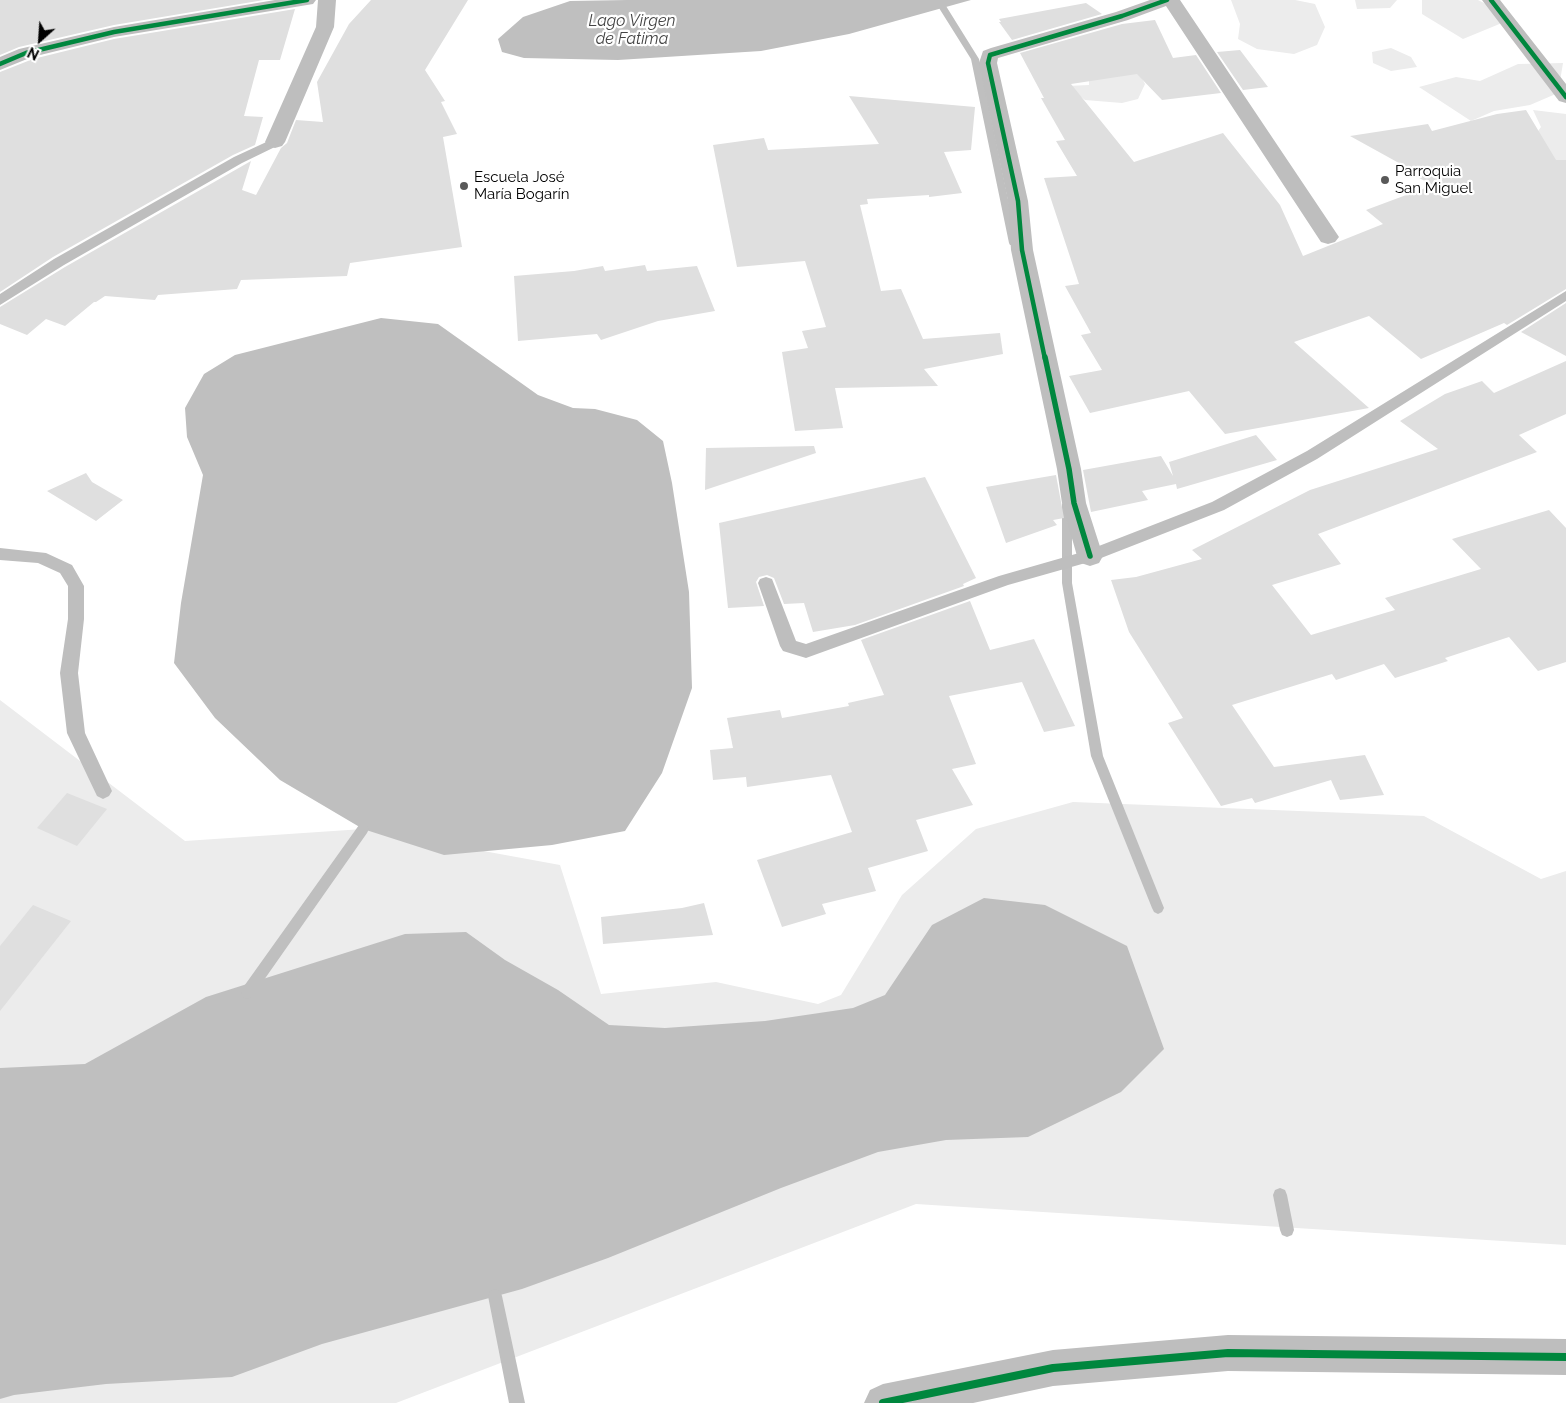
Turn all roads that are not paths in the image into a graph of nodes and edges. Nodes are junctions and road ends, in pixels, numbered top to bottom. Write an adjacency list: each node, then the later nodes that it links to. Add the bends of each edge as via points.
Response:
1 (307, 0): 6 (street, via 114,32 26,54)
2 (326, 0): 8 (street, via 325,27)
3 (1167, 0): 13 (street, via 998,52 990,55 988,63 1018,201 1022,250 1074,502)
4 (1171, 0): 9 (street)
5 (1491, 0): 7 (street)
6 (0, 64)
7 (1566, 97)
8 (275, 142): 11 (lane, via 67,257)
9 (1328, 237)
10 (1566, 295): 13 (lane, via 1312,455 1218,506)
11 (0, 300)
12 (0, 554): 15 (lane, via 40,557 66,569 76,586 76,619 69,673 76,733)
13 (1090, 556): 14 (lane, via 1004,580 806,652 789,646)
14 (766, 583)
15 (103, 791)
16 (1566, 1357): 17 (street, via 1228,1353 1053,1368)
17 (883, 1403)

